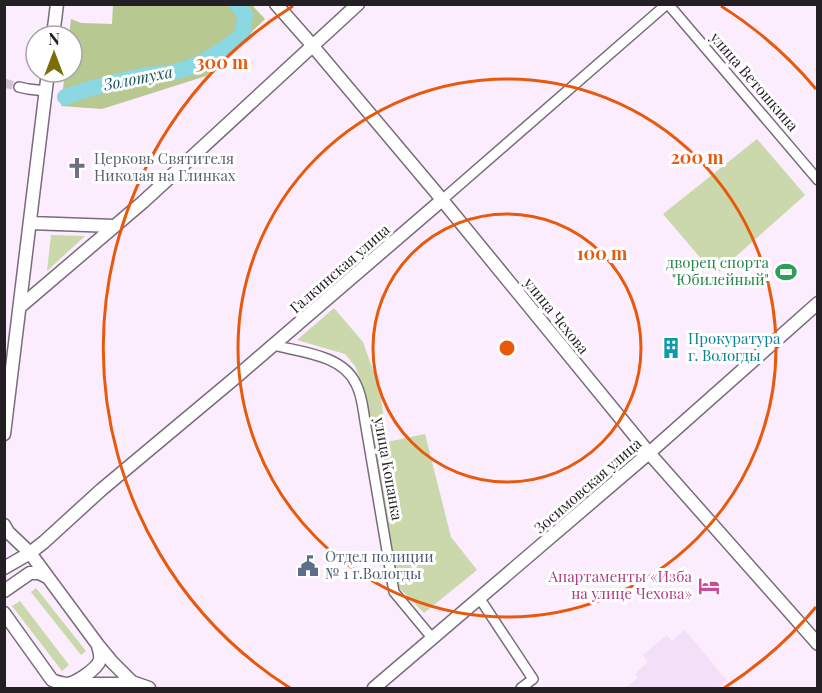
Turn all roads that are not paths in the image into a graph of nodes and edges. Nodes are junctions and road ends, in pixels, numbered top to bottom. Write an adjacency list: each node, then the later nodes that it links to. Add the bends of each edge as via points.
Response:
1 (57, 4): 5 (street)
2 (276, 4): 6 (street, улица Чехова)
3 (358, 4): 6 (street)
4 (667, 4): 10 (street, улица Ветошкина); 11 (street, Галкинская улица)
5 (54, 24)
6 (312, 46): 11 (street, улица Чехова); 13 (street)
7 (47, 84): 9 (street)
8 (19, 87): 9 (street)
9 (46, 91): 12 (street)
10 (818, 180)
11 (442, 200): 16 (street, Галкинская улица); 18 (street, улица Чехова)
12 (30, 223): 13 (street); 15 (street)
13 (114, 226): 15 (street)
14 (818, 303): 18 (street, Зосимовская улица)
15 (21, 306): 17 (street)
16 (273, 345): 20 (street, Галкинская улица); 27 (street, улица Копанка, via 336,363 356,383 394,592)
17 (4, 434)
18 (649, 453): 24 (street, Зосимовская улица); 28 (street, улица Чехова)
19 (4, 525): 20 (street)
20 (30, 553): 21 (street, Галкинская улица); 22 (street)
21 (4, 568)
22 (47, 577): 23 (street, via 30,573); 29 (street)
23 (4, 591)
24 (480, 599): 27 (street, Зосимовская улица); 35 (street, via 533,679)
25 (4, 613): 26 (street)
26 (8, 621): 30 (street)
27 (433, 639): 34 (street, Зосимовская улица)
28 (818, 644)
29 (98, 645): 31 (street); 32 (street, via 97,665)
30 (50, 682): 32 (street)
31 (132, 682): 32 (street); 33 (street)
32 (68, 684)
33 (149, 688)
34 (374, 688)
35 (521, 688)

